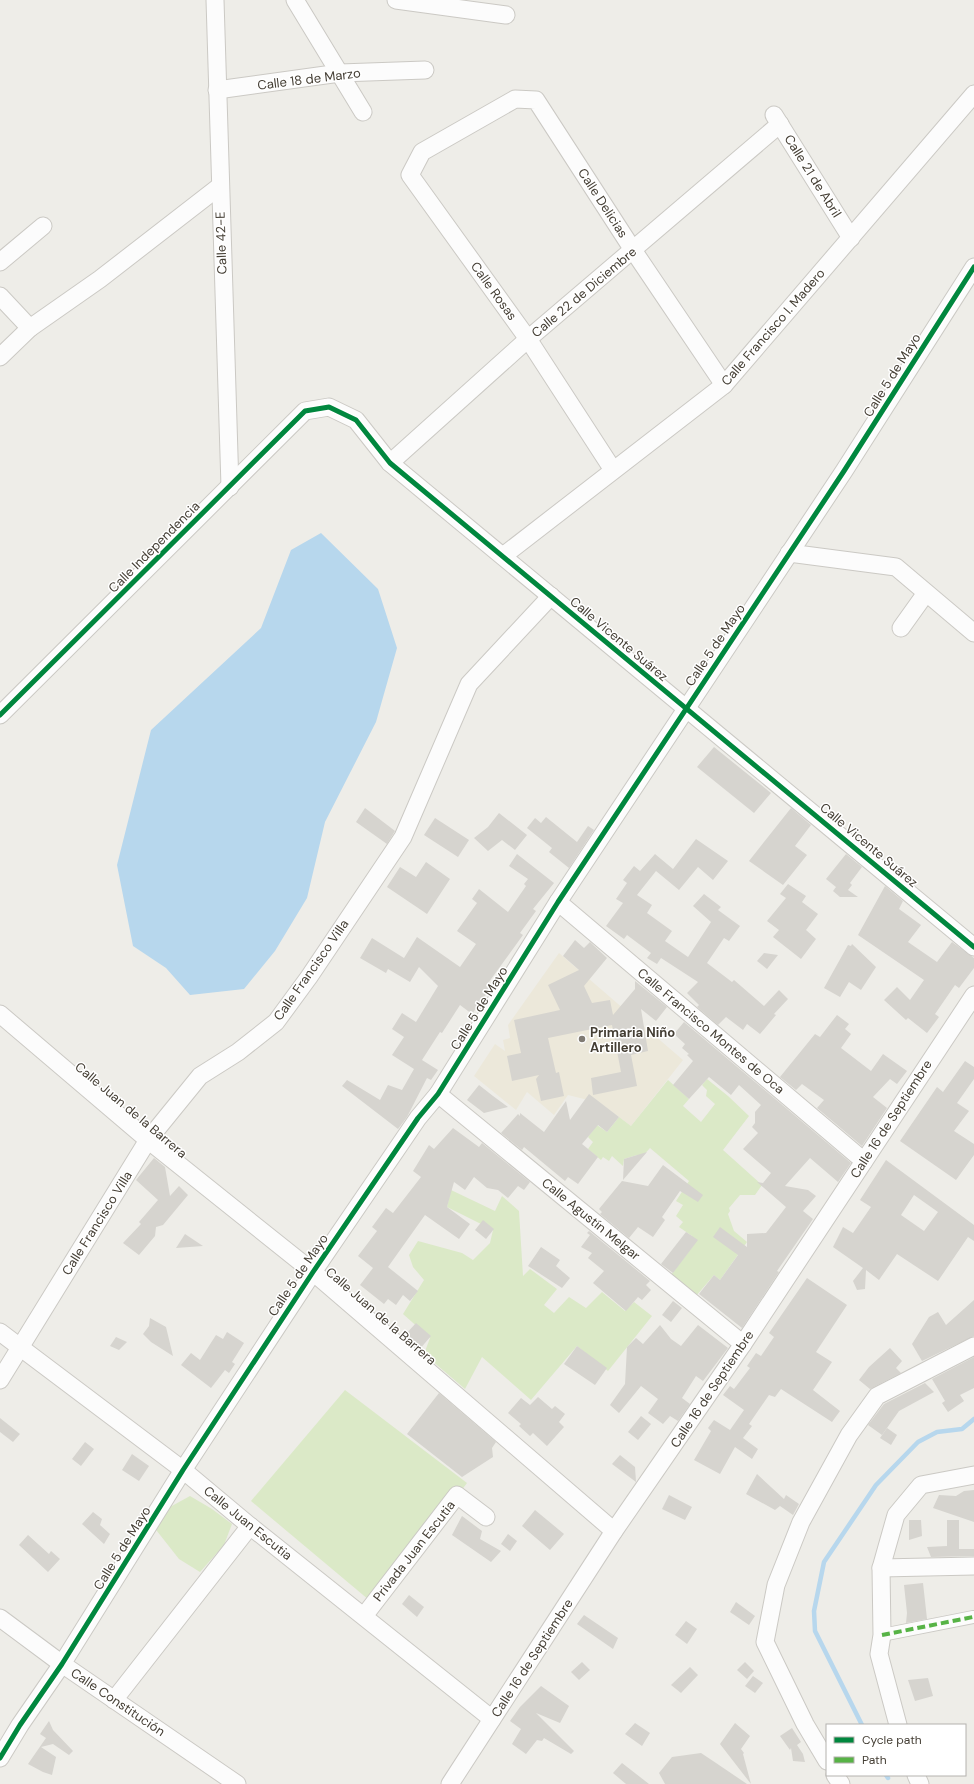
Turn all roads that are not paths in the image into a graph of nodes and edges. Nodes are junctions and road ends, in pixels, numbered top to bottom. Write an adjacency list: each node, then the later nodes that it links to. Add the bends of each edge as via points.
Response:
1 (215, 0): 7 (street, Calle 42-E)
2 (295, 0): 6 (street)
3 (396, 0): 4 (street)
4 (506, 15)
5 (425, 70): 6 (street, Calle 18 de Marzo)
6 (340, 73): 7 (street, Calle 18 de Marzo); 9 (street)
7 (217, 90): 12 (street, Calle 42-E)
8 (974, 94): 14 (street, Calle Francisco I. Madero)
9 (363, 112)
10 (777, 119): 14 (street, Calle 21 de Abril); 15 (street, Calle 22 de Diciembre)
11 (410, 175): 15 (street, Calle Delicias, via 422,152 514,99 536,100); 20 (street, Calle Rosas)
12 (220, 186): 19 (street, via 100,279); 26 (street, Calle 42-E)
13 (43, 226): 16 (street)
14 (851, 238): 22 (street, Calle Francisco I. Madero)
15 (633, 250): 20 (street, Calle 22 de Diciembre); 22 (street, Calle Delicias)
16 (0, 262)
17 (974, 267): 27 (street, Calle 5 de Mayo)
18 (0, 296): 19 (street)
19 (30, 328): 21 (street)
20 (528, 339): 24 (street, Calle 22 de Diciembre); 25 (street, Calle Rosas)
21 (0, 358)
22 (724, 385): 25 (street, Calle Francisco I. Madero)
23 (328, 407): 24 (street, Calle Vicente Suárez, via 356,420); 26 (street, Calle Independencia, via 305,411)
24 (390, 463): 28 (street, Calle Vicente Suárez)
25 (613, 470): 28 (street, Calle Francisco I. Madero)
26 (230, 487): 34 (street, Calle Independencia)
27 (789, 553): 29 (street, via 896,567); 33 (street, Calle 5 de Mayo)
28 (503, 556): 30 (street, Calle Vicente Suárez)
29 (926, 593): 31 (street); 32 (street)
30 (551, 596): 33 (street, Calle Vicente Suárez); 40 (street, Calle Francisco Villa, via 469,684 403,838 276,1022 238,1052 200,1076)
31 (901, 628)
32 (974, 633)
33 (686, 708): 35 (street, Calle 5 de Mayo); 36 (street, Calle Vicente Suárez)
34 (0, 715)
35 (558, 902): 39 (street, Calle 5 de Mayo); 41 (street, Calle Francisco Montes de Oca)
36 (974, 947)
37 (974, 995): 41 (street, Calle 16 de Septiembre)
38 (0, 1014): 40 (street, Calle Juan de la Barrera)
39 (438, 1094): 42 (street, Calle 5 de Mayo, via 418,1118); 44 (street, Calle Agustín Melgar)
40 (148, 1140): 42 (street, Calle Juan de la Barrera); 46 (street, Calle Francisco Villa)
41 (864, 1161): 44 (street, Calle 16 de Septiembre)
42 (313, 1272): 48 (street, Calle 5 de Mayo); 52 (street, Calle Juan de la Barrera)
43 (0, 1332): 46 (street, Calle Juan Escutia)
44 (743, 1344): 52 (street, Calle 16 de Septiembre)
45 (974, 1346): 64 (street, via 877,1396 849,1435 801,1522 776,1585 765,1642 805,1724)
46 (20, 1349): 47 (street, Calle Francisco Villa); 48 (street, Calle Juan Escutia)
47 (0, 1380)
48 (183, 1470): 51 (street, Calle Juan Escutia); 59 (street, Calle 5 de Mayo)
49 (974, 1475): 54 (street, via 921,1485 896,1515)
50 (486, 1517): 55 (street, Privada Juan Escutia, via 457,1495)
51 (250, 1526): 55 (street, Calle Juan Escutia); 60 (street)
52 (614, 1531): 61 (street, Calle 16 de Septiembre)
53 (974, 1566): 54 (street)
54 (881, 1568): 58 (street)
55 (364, 1616): 61 (street, Calle Juan Escutia)
56 (973, 1617): 58 (street)
57 (0, 1618): 59 (street, Calle Constitución)
58 (882, 1635): 62 (street, via 879,1654)
59 (62, 1664): 60 (street, Calle Constitución); 63 (street, Calle 5 de Mayo)
60 (114, 1700): 65 (street, Calle Constitución)
61 (492, 1719): 66 (street, Calle 16 de Septiembre)
62 (898, 1724)
63 (0, 1758)
64 (826, 1759)
65 (230, 1782)
66 (450, 1784)

